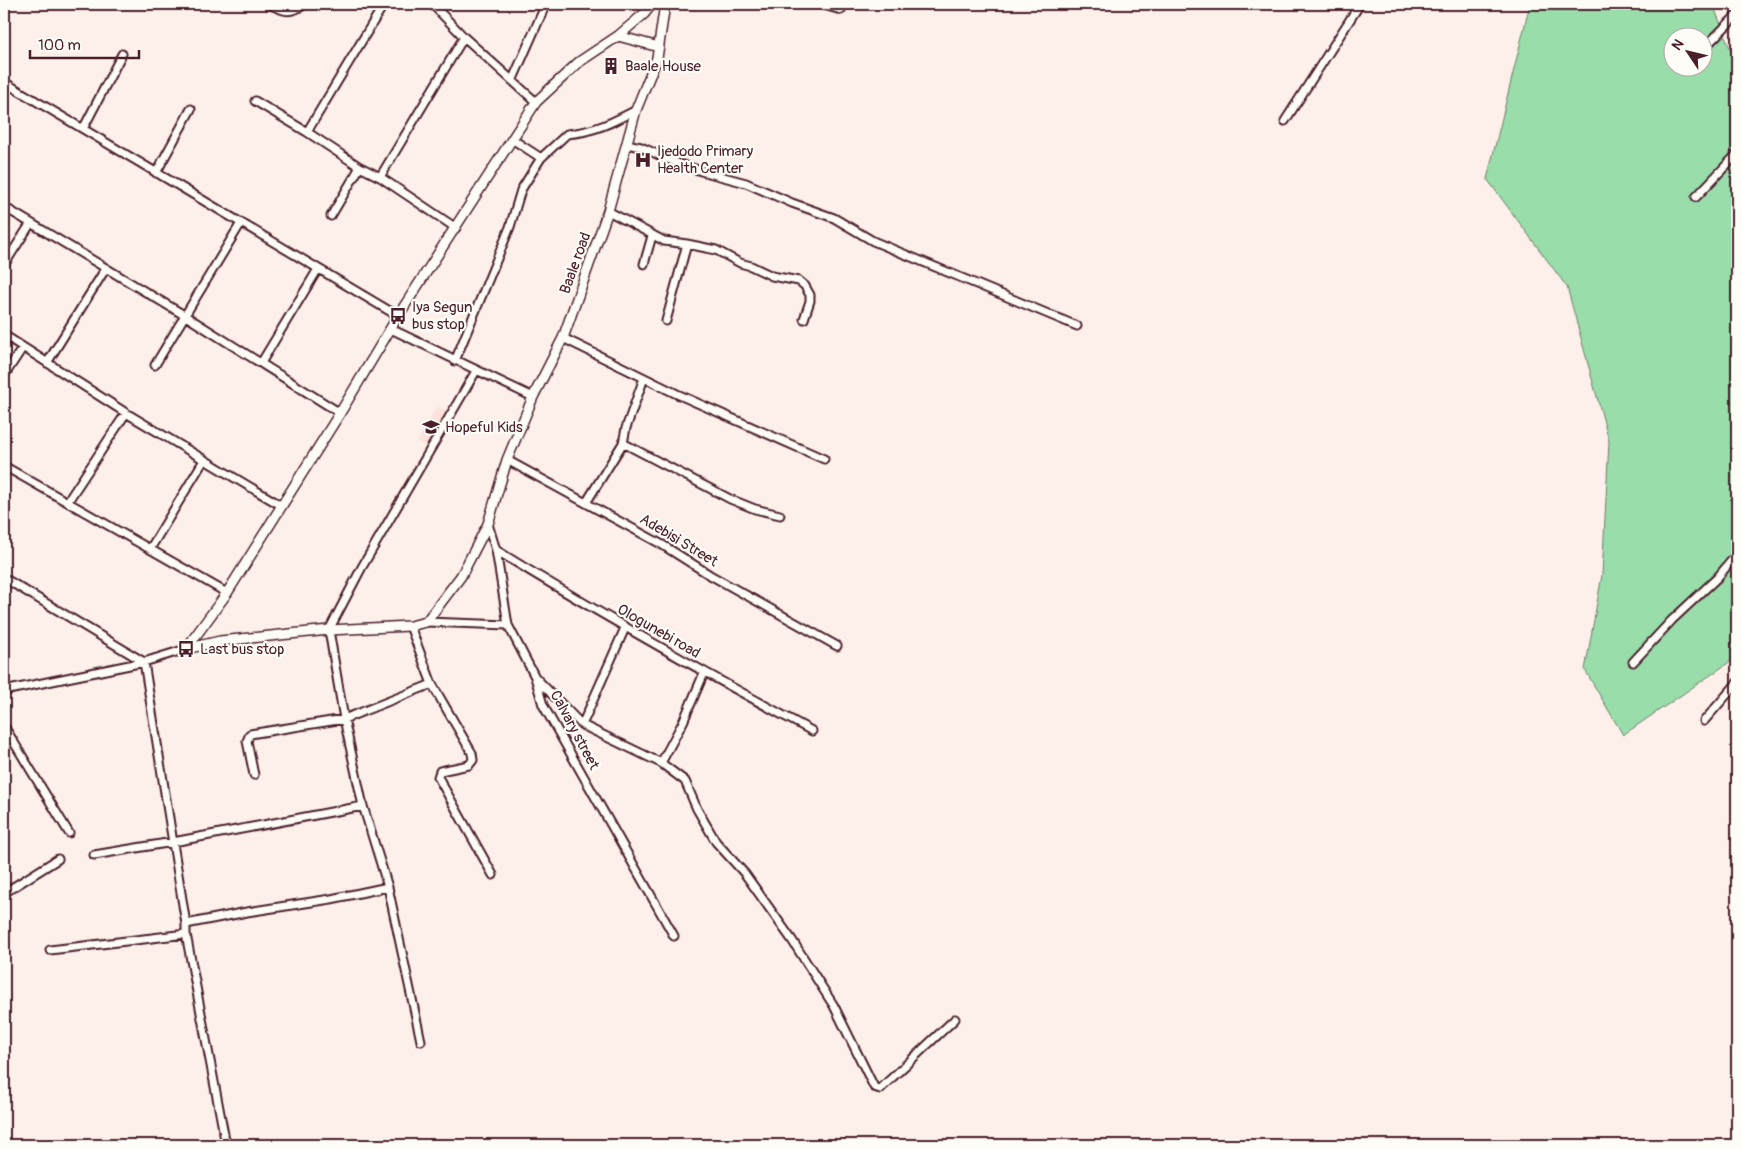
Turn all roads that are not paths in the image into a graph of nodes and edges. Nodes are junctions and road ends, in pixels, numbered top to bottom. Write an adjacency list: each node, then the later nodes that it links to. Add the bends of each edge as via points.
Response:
1 (269, 4): 2 (street, via 288,12)
2 (306, 4)
3 (384, 4): 27 (street)
4 (432, 4): 10 (street)
5 (546, 4): 18 (street)
6 (652, 4): 13 (street)
7 (665, 4): 16 (street, Baale road)
8 (820, 4): 11 (street)
9 (1360, 4): 25 (street)
10 (441, 7): 14 (street)
11 (841, 10)
12 (1737, 16): 15 (street)
13 (618, 36): 16 (street); 22 (street, via 579,62)
14 (464, 37): 18 (street); 34 (street)
15 (1714, 38)
16 (659, 47): 24 (street, Baale road)
17 (122, 54): 26 (street)
18 (512, 80): 22 (street)
19 (6, 83): 20 (street); 26 (street)
20 (4, 93)
21 (255, 101): 27 (street)
22 (536, 102): 28 (street)
23 (190, 109): 33 (street)
24 (636, 110): 29 (street, Baale road); 31 (street, via 607,125 567,134)
25 (1285, 121)
26 (83, 129): 33 (street)
27 (307, 132): 32 (street)
28 (512, 139): 31 (street); 41 (street)
29 (627, 144): 37 (street, Baale road); 52 (street, via 746,183 834,218 873,241)
30 (1737, 154): 35 (street)
31 (541, 158): 57 (street, via 521,190 510,227)
32 (360, 167): 34 (street); 38 (street)
33 (156, 173): 40 (street)
34 (380, 177): 41 (street)
35 (1696, 197)
36 (4, 207): 39 (street)
37 (608, 211): 42 (street); 55 (street, Baale road)
38 (331, 216)
39 (31, 223): 45 (street); 46 (street)
40 (241, 223): 47 (street); 48 (street)
41 (456, 228): 49 (street)
42 (652, 236): 43 (street, via 664,242); 44 (street)
43 (687, 244): 50 (street, via 716,250 772,276 799,281 810,295); 51 (street)
44 (644, 264)
45 (4, 265)
46 (106, 268): 48 (street); 58 (street)
47 (318, 269): 49 (street); 59 (street)
48 (184, 315): 59 (street); 60 (street)
49 (398, 316): 53 (street)
50 (804, 319)
51 (666, 322)
52 (1077, 326)
53 (391, 329): 57 (street); 66 (street)
54 (4, 334): 56 (street)
55 (563, 338): 63 (street); 64 (street, Baale road)
56 (23, 347): 58 (street); 62 (street)
57 (455, 361): 61 (street)
58 (47, 363): 65 (street)
59 (261, 363): 66 (street)
60 (155, 365)
61 (476, 370): 64 (street); 86 (street, via 362,567)
62 (4, 376)
63 (644, 378): 67 (street); 68 (street)
64 (533, 397): 70 (street, Baale road)
65 (126, 412): 69 (street); 72 (street)
66 (340, 413): 74 (street)
67 (623, 443): 73 (street); 75 (street, via 730,500)
68 (824, 459)
69 (204, 460): 74 (street); 77 (street)
70 (507, 460): 73 (street, Adebisi Street); 76 (street, Baale road)
71 (4, 466): 72 (street)
72 (68, 502): 77 (street)
73 (586, 503): 87 (street, Adebisi Street)
74 (282, 506): 81 (street)
75 (780, 514)
76 (488, 524): 78 (street, Calvary street); 82 (street, Baale road, via 461,576)
77 (150, 549): 81 (street)
78 (496, 550): 83 (street, Calvary street); 85 (street, Ologunebi road)
79 (1737, 554): 90 (street, via 1725,570)
80 (4, 578): 89 (street)
81 (227, 593): 88 (street)
82 (426, 622): 83 (street); 84 (street)
83 (508, 625): 92 (street, Calvary street)
84 (410, 626): 86 (street); 94 (street)
85 (625, 628): 91 (street, Ologunebi road); 98 (street)
86 (330, 630): 88 (street, via 220,641); 96 (street)
87 (837, 646)
88 (186, 649): 89 (street)
89 (144, 662): 95 (street); 105 (street)
90 (1632, 662)
91 (704, 673): 100 (street, Ologunebi road); 101 (street)
92 (535, 677): 98 (street); 113 (street, Calvary street, via 543,705)
93 (1737, 683): 97 (street)
94 (432, 684): 96 (street); 108 (street, via 473,760 469,764 440,771 438,778)
95 (4, 691)
96 (344, 719): 102 (street, via 250,734 247,741); 103 (street)
97 (1704, 721)
98 (582, 725): 101 (street)
99 (4, 726): 104 (street)
100 (812, 731)
101 (661, 763): 115 (street, via 685,781 716,842 745,874 792,940 834,1006 874,1087 880,1089)
102 (254, 775)
103 (363, 806): 105 (street); 109 (street)
104 (69, 833)
105 (173, 842): 106 (street); 111 (street)
106 (94, 855)
107 (58, 858): 110 (street)
108 (493, 875)
109 (388, 888): 111 (street); 116 (street)
110 (4, 893)
111 (186, 924): 112 (street)
112 (186, 934): 114 (street); 117 (street)
113 (674, 936)
114 (50, 950)
115 (955, 1019)
116 (420, 1041)
117 (226, 1145)

